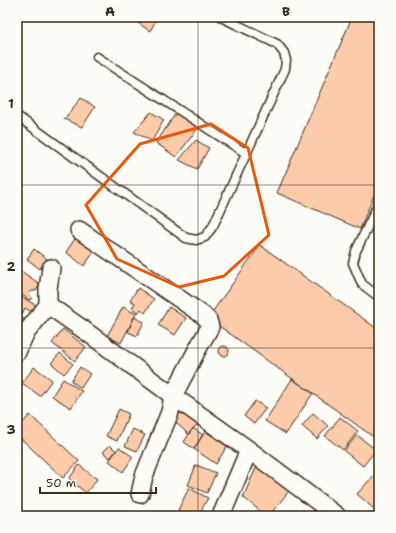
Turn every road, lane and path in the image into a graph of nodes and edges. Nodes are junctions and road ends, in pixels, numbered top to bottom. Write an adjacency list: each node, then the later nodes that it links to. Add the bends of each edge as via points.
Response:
1 (221, 17): 4 (lane, via 277,44 286,60 285,69)
2 (97, 57): 4 (lane)
3 (17, 116): 4 (lane, via 186,238 196,240 205,237 213,226)
4 (247, 154)
5 (379, 203): 8 (lane, via 356,251 353,263 362,284)
6 (79, 230): 11 (street, via 208,320 210,327)
7 (51, 268): 9 (street)
8 (379, 297)
9 (48, 305): 10 (street, via 25,334); 11 (street)
10 (17, 352)
11 (173, 396): 12 (street); 13 (street, via 170,412 144,476)
12 (249, 450): 14 (street); 15 (street)
13 (140, 494)
14 (220, 516)
15 (337, 516)

